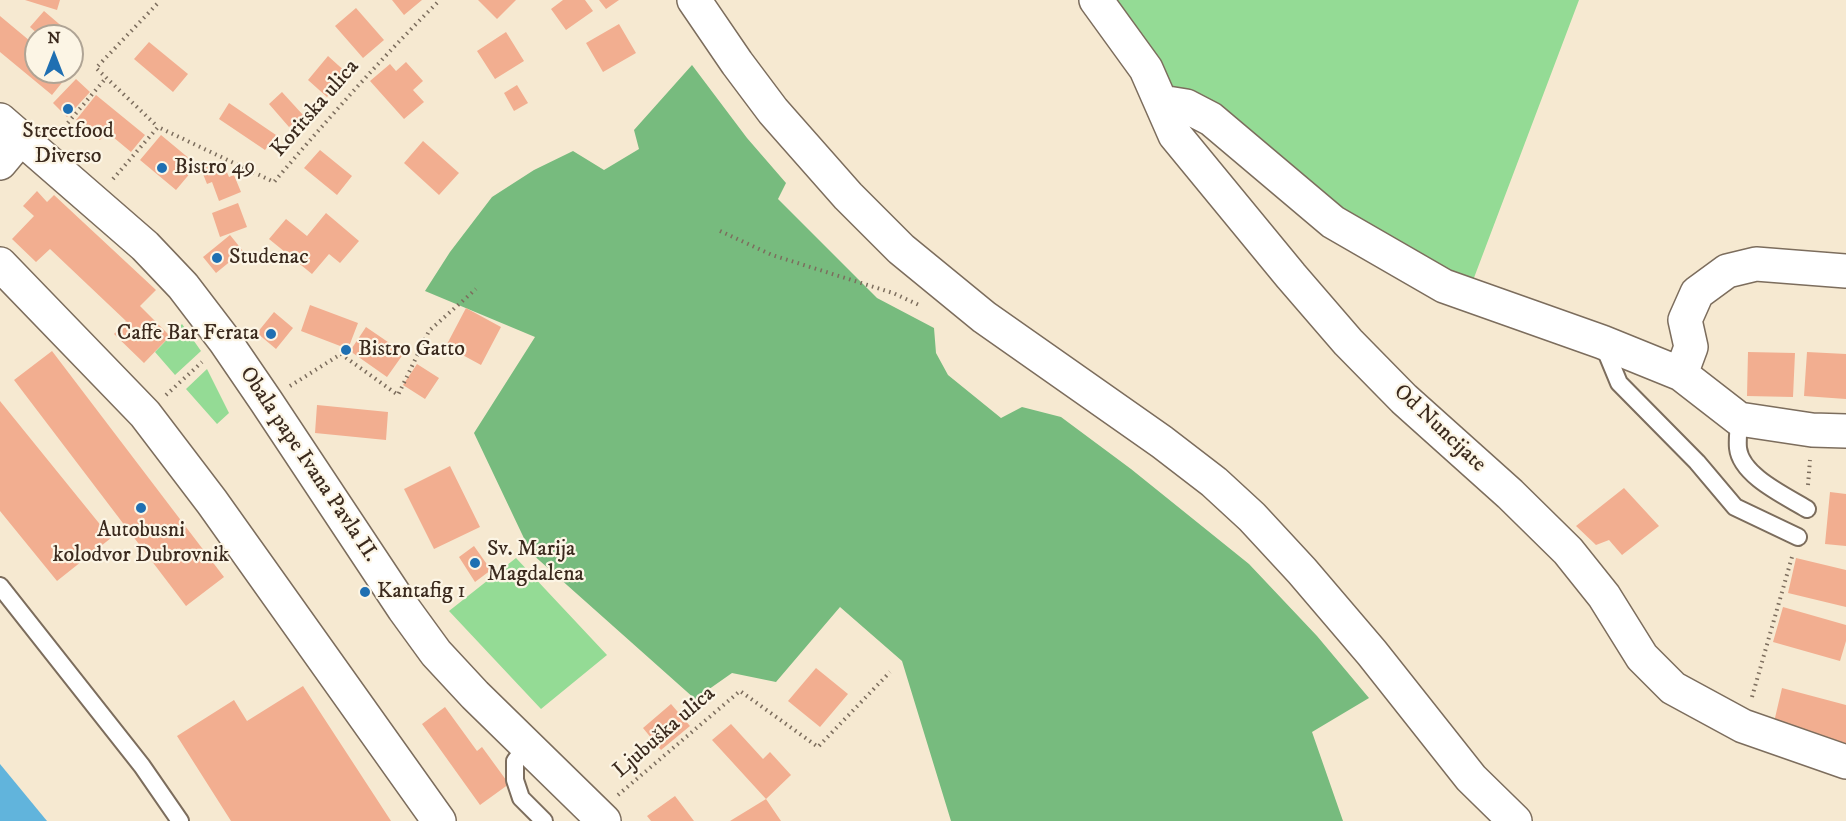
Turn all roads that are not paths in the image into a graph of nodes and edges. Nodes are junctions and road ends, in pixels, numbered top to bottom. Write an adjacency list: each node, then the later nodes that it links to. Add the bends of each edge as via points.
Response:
1 (694, 0): 20 (street, via 773,111 901,249 984,317 1214,482 1302,571 1471,778)
2 (1096, 0): 3 (street, Od Nuncijate, via 1146,69)
3 (1161, 102): 7 (street, via 1186,106 1211,119 1333,222 1444,286); 15 (street, Od Nuncijate, via 1175,135 1348,342 1568,551 1604,596 1642,657 1673,688 1743,726)
4 (15, 144): 14 (street, Obala pape Ivana Pavla II., via 94,201 175,278 225,341 436,653)
5 (1846, 271): 8 (street, via 1756,264 1727,271 1697,293 1686,320 1691,347)
6 (3, 273): 18 (street, via 145,414)
7 (1602, 342): 8 (street); 12 (lane, via 1619,383 1697,462 1734,507)
8 (1681, 374): 9 (street)
9 (1739, 419): 10 (street); 11 (lane, via 1738,448 1742,461 1756,477)
10 (1846, 431)
11 (1807, 509)
12 (1798, 537)
13 (0, 586): 17 (lane, via 142,766)
14 (527, 745): 16 (street, Obala pape Ivana Pavla II.); 19 (lane, via 514,761 514,780 521,798)
15 (1846, 762)
16 (600, 817)
17 (180, 821)
18 (439, 821)
19 (544, 821)
20 (1515, 821)

